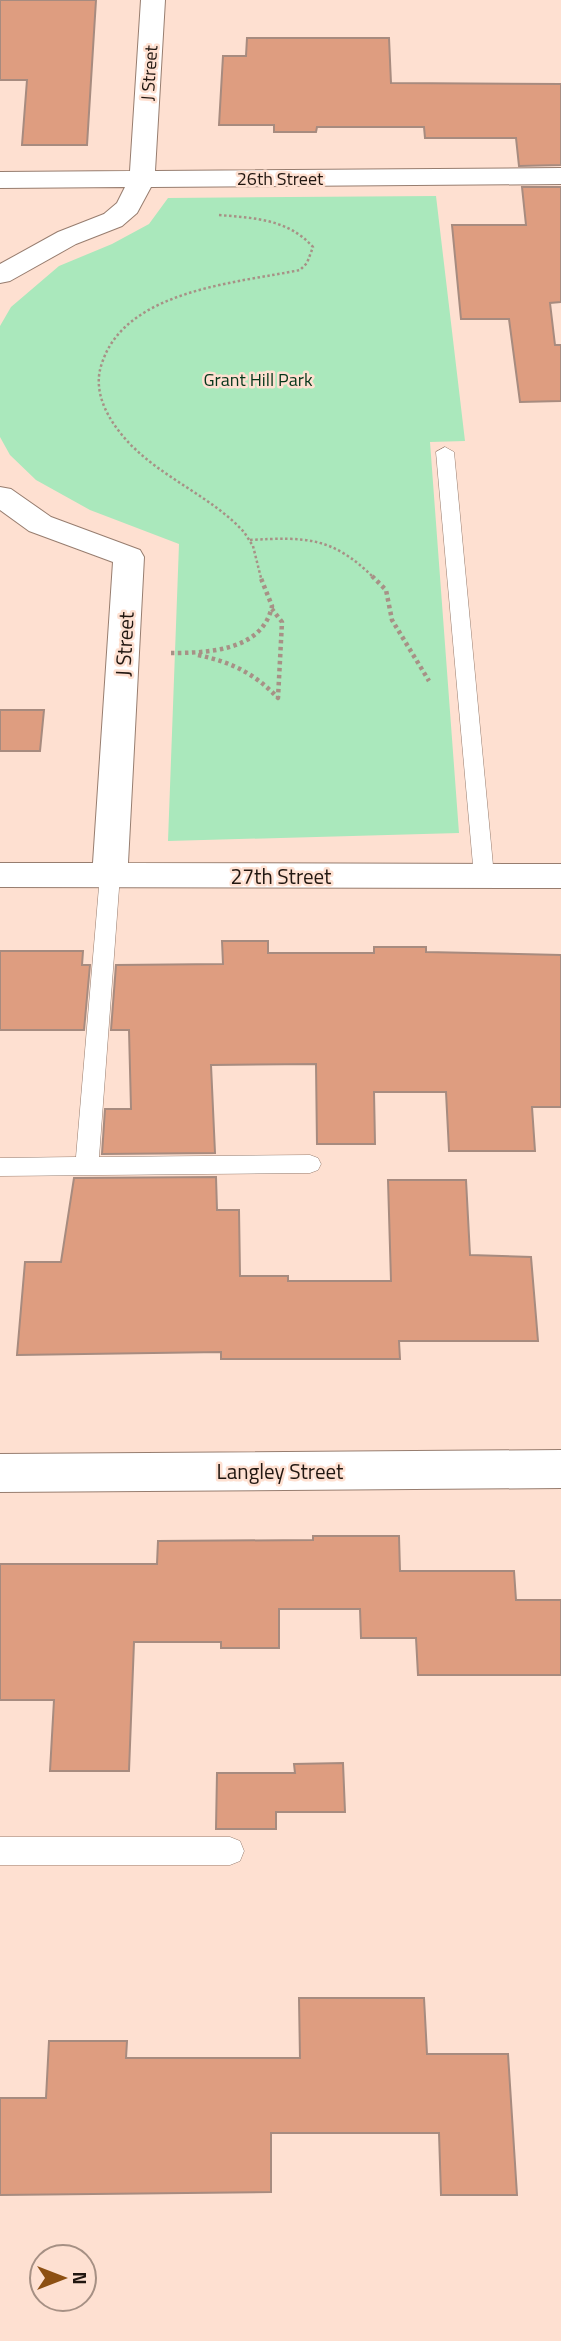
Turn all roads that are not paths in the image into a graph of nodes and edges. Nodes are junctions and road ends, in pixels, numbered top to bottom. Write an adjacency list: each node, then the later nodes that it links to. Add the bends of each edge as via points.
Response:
1 (153, 0): 3 (street, J Street)
2 (561, 176): 3 (street, 26th Street)
3 (142, 178): 4 (street, 26th Street); 5 (street, J Street, via 128,207 113,220 67,238)
4 (0, 180)
5 (0, 275)
6 (445, 452): 10 (lane)
7 (0, 496): 8 (street, J Street, via 40,524 129,557)
8 (110, 875): 9 (street, 27th Street); 10 (street, 27th Street); 13 (lane)
9 (0, 876)
10 (484, 876): 11 (street, 27th Street)
11 (561, 876)
12 (310, 1164): 13 (lane)
13 (87, 1166): 14 (lane)
14 (0, 1167)
15 (561, 1469): 16 (street, Langley Street)
16 (0, 1473)
17 (0, 1851): 18 (lane)
18 (230, 1851)

